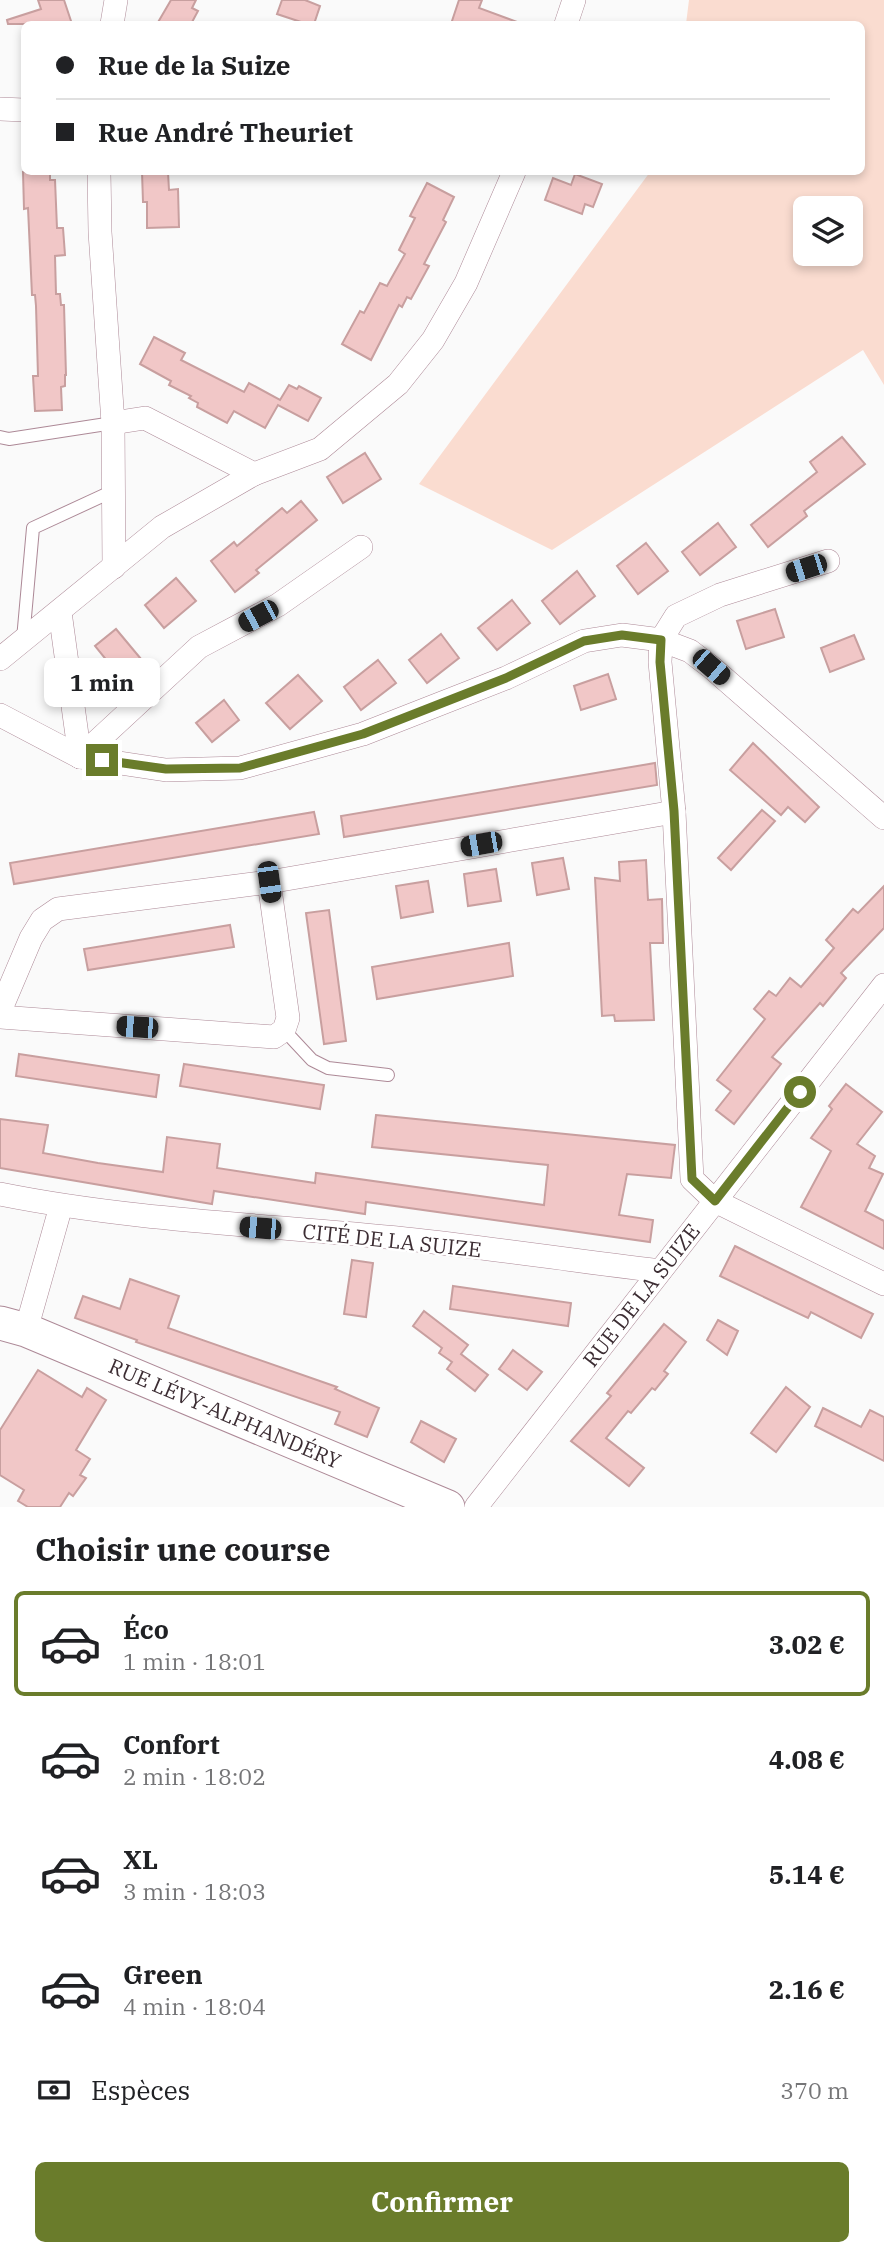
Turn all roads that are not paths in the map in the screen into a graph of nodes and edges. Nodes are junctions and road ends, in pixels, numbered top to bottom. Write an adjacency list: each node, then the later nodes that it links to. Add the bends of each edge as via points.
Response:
1 (116, 0): 3 (street)
2 (574, 0): 4 (street)
3 (112, 21)
4 (567, 21)
5 (0, 109): 6 (street)
6 (21, 110)
7 (99, 175): 9 (street)
8 (513, 175): 11 (street, via 466,283 433,340 398,384 320,449)
9 (113, 423): 10 (lane, via 9,439); 11 (street, via 145,418); 12 (street)
10 (0, 436)
11 (254, 474): 15 (street, via 162,527)
12 (113, 491): 15 (street); 18 (lane, via 33,528)
13 (361, 547): 21 (street, via 278,605 199,647)
14 (828, 561): 17 (street, via 720,595 676,616)
15 (114, 567): 16 (street)
16 (60, 612): 18 (street); 21 (street)
17 (661, 640): 21 (street, via 622,635 584,641 506,678 363,734 240,768 166,769); 22 (street); 23 (street, via 690,651 711,667)
18 (23, 642): 19 (street)
19 (0, 659)
20 (0, 715): 21 (street)
21 (80, 757)
22 (674, 811): 24 (street); 31 (street, via 692,1179)
23 (884, 818)
24 (269, 882): 26 (street, via 58,909 42,920 31,938); 28 (street, via 288,1018)
25 (884, 985): 31 (street, RUE DE LA SUIZE)
26 (0, 1011)
27 (0, 1017): 28 (street, via 274,1037)
28 (284, 1030): 29 (lane, via 313,1060 328,1068)
29 (388, 1075)
30 (0, 1194): 32 (street, CITÉ DE LA SUIZE)
31 (715, 1201): 33 (street, RUE DE LA SUIZE); 34 (street)
32 (61, 1206): 33 (street, CITÉ DE LA SUIZE, via 406,1239); 35 (street)
33 (660, 1271): 37 (street, RUE DE LA SUIZE)
34 (884, 1284)
35 (10, 1331): 36 (street, RUE LÉVY-ALPHANDÉRY)
36 (448, 1507)
37 (476, 1507)

